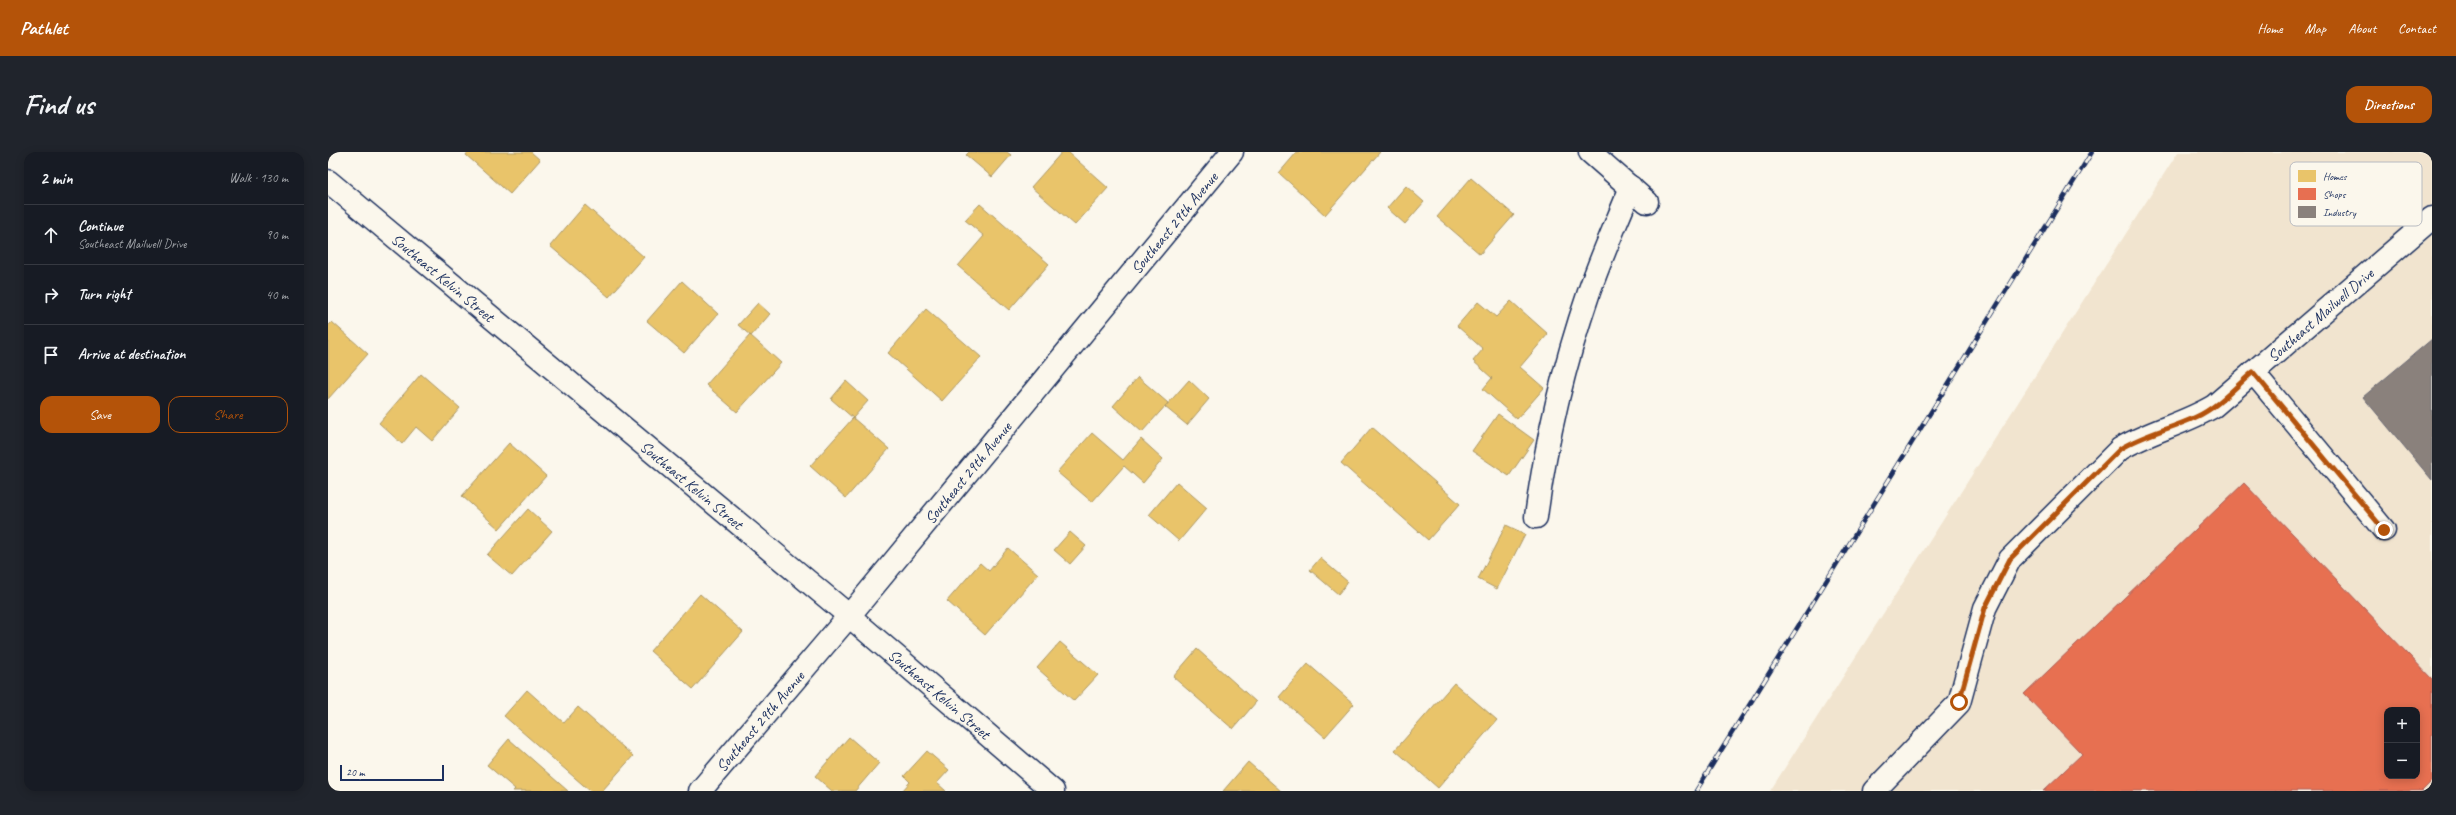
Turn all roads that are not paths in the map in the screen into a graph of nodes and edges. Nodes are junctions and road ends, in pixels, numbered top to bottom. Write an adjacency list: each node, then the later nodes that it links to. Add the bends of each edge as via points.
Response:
1 (1232, 152): 10 (street, Southeast 29th Avenue)
2 (1590, 152): 4 (street)
3 (328, 181): 10 (street, Southeast Kelvin Street)
4 (1631, 187): 5 (street); 8 (street, via 1589,292 1571,353 1543,464)
5 (1647, 202)
6 (2432, 218): 7 (street, Southeast Mailwell Drive)
7 (2253, 372): 9 (street); 13 (street, Southeast Mailwell Drive, via 2214,406 2196,417 2138,438 2120,449 2010,559 1985,608 1959,702)
8 (1536, 517)
9 (2384, 530)
10 (849, 616): 11 (street, Southeast 29th Avenue); 12 (street, Southeast Kelvin Street)
11 (700, 791)
12 (1053, 791)
13 (1874, 791)

